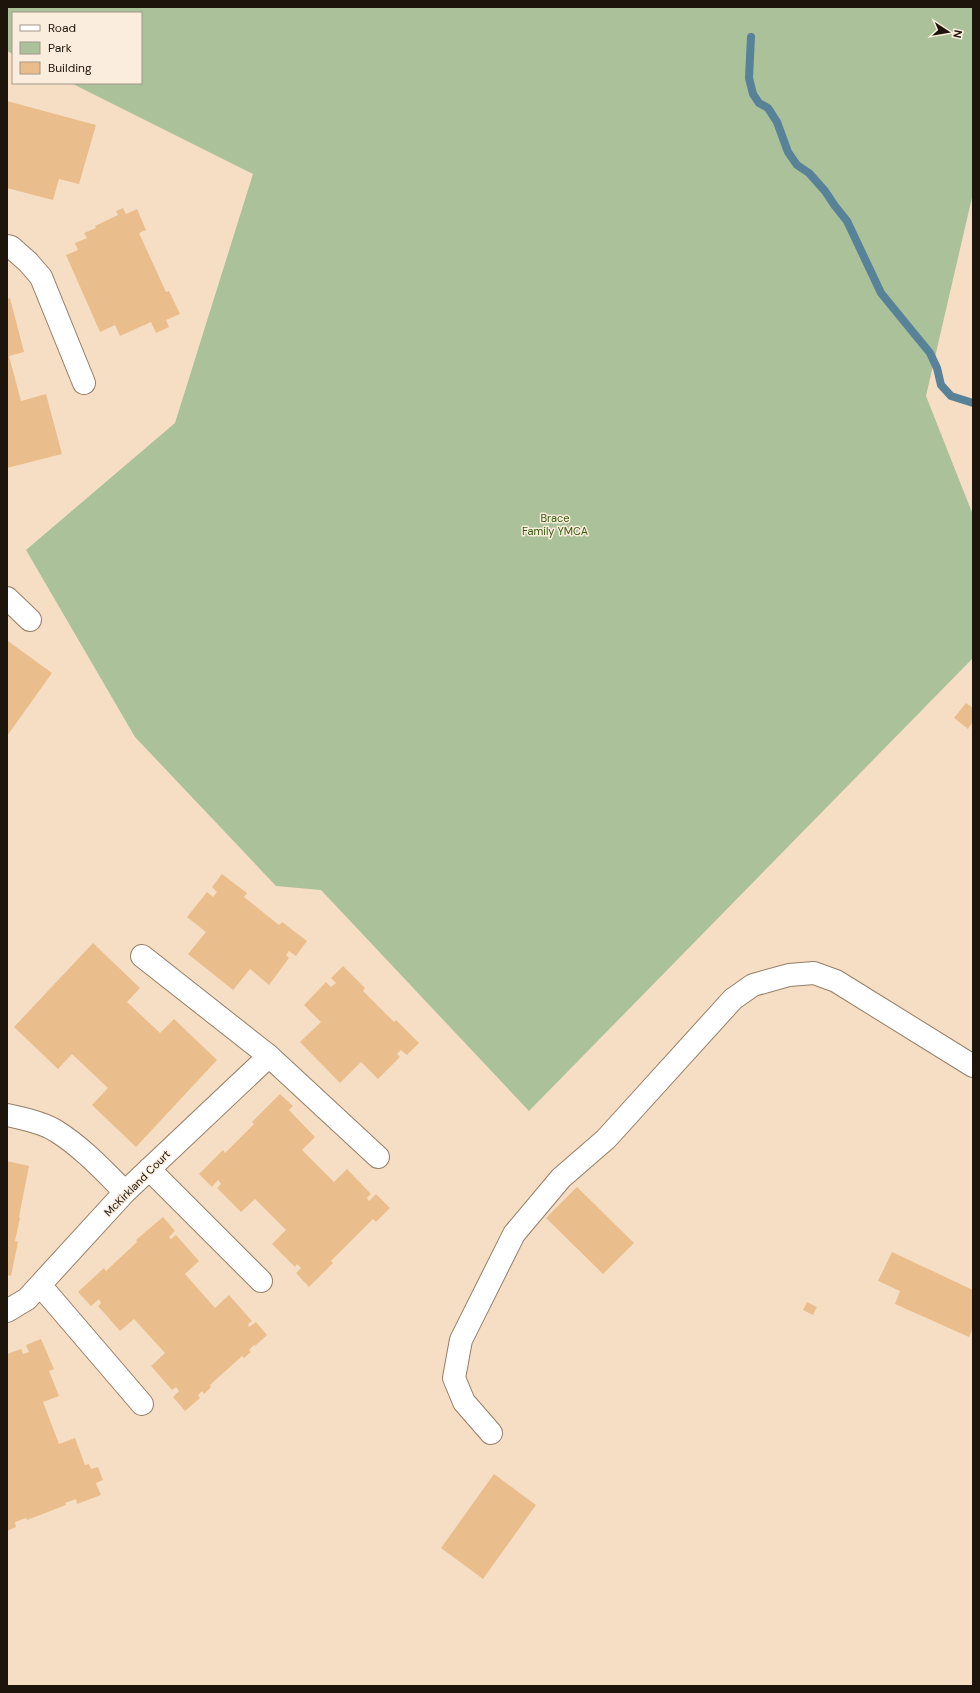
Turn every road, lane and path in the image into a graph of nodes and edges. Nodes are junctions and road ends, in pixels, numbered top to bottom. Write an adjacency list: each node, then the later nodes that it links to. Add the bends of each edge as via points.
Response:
1 (7, 246): 2 (street, via 28,262 41,278)
2 (84, 383)
3 (7, 598): 4 (street)
4 (30, 620)
5 (142, 956): 6 (street)
6 (269, 1056): 9 (street); 10 (street, McKirkland Court)
7 (973, 1066): 16 (street, via 836,981 814,973 753,985 732,999 606,1139 562,1178 514,1234 461,1340 454,1378 464,1402)
8 (7, 1115): 11 (street, via 56,1131 93,1160)
9 (378, 1157)
10 (149, 1169): 11 (street, McKirkland Court); 12 (street)
11 (125, 1192): 13 (street, McKirkland Court)
12 (261, 1281)
13 (40, 1285): 14 (street, McKirkland Court, via 27,1299); 15 (street)
14 (7, 1311)
15 (142, 1404)
16 (491, 1434)

